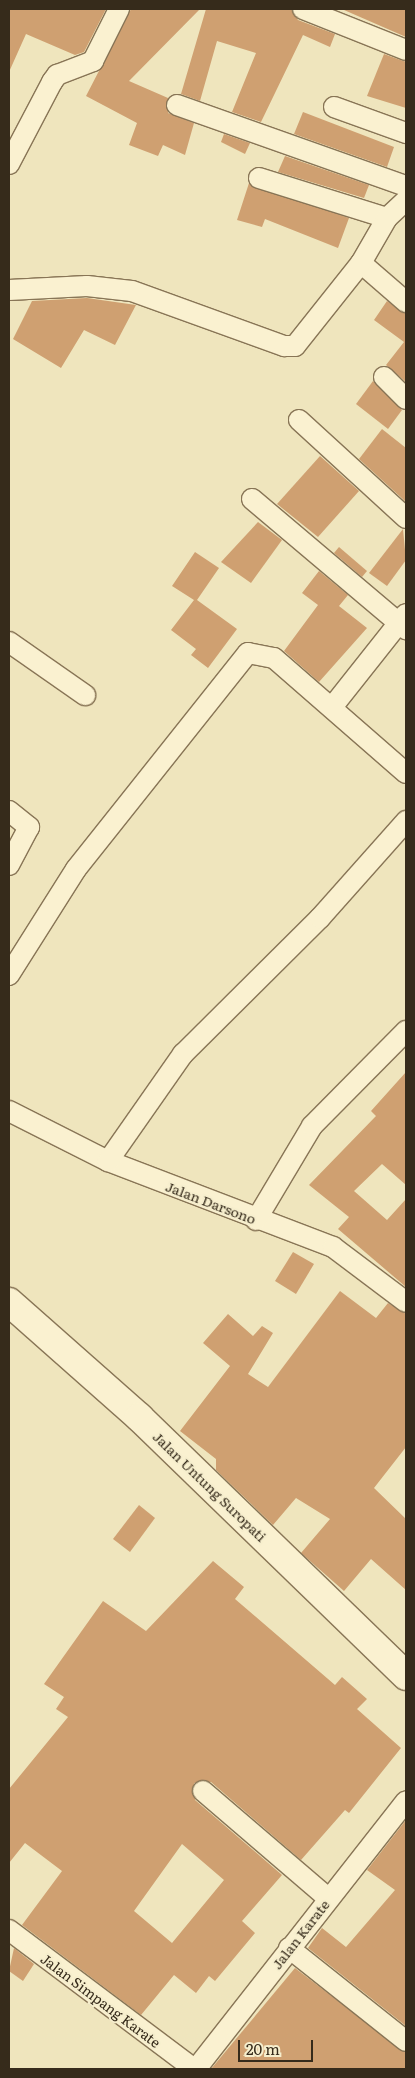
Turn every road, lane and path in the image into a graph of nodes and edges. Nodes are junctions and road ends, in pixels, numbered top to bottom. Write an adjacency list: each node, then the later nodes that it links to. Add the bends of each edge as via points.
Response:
1 (119, 9): 7 (street, via 93,61 52,82)
2 (303, 9): 3 (street)
3 (406, 50)
4 (177, 105): 9 (street)
5 (334, 107): 6 (street)
6 (406, 133)
7 (9, 164)
8 (259, 178): 11 (street)
9 (406, 186)
10 (406, 200): 11 (street)
11 (387, 218): 12 (street)
12 (361, 264): 13 (street, via 295,346 284,346 132,291 87,286); 14 (street)
13 (9, 290)
14 (406, 302)
15 (384, 377): 16 (street)
16 (406, 399)
17 (299, 420): 19 (street)
18 (252, 499): 20 (street)
19 (406, 518)
20 (404, 622): 23 (street)
21 (9, 642): 22 (street)
22 (85, 695)
23 (333, 706): 24 (street); 28 (street, via 269,656 255,651 241,658 76,868)
24 (406, 773)
25 (9, 811): 27 (street, via 29,827)
26 (406, 821): 31 (street, via 320,918 183,1054)
27 (9, 865)
28 (9, 975)
29 (406, 1031): 32 (street, via 312,1126)
30 (9, 1111): 31 (street, Jalan Darsono)
31 (108, 1161): 32 (street, Jalan Darsono)
32 (256, 1220): 34 (street, Jalan Darsono, via 333,1247)
33 (9, 1302): 35 (main road, Jalan Untung Suropati, via 139,1418)
34 (406, 1302)
35 (406, 1676)
36 (204, 1791): 38 (street)
37 (406, 1801): 38 (street, Jalan Karate)
38 (328, 1898): 40 (street, Jalan Karate)
39 (9, 1930): 42 (street, Jalan Simpang Karate)
40 (289, 1948): 41 (street); 42 (street, Jalan Karate)
41 (406, 2042)
42 (195, 2069)

